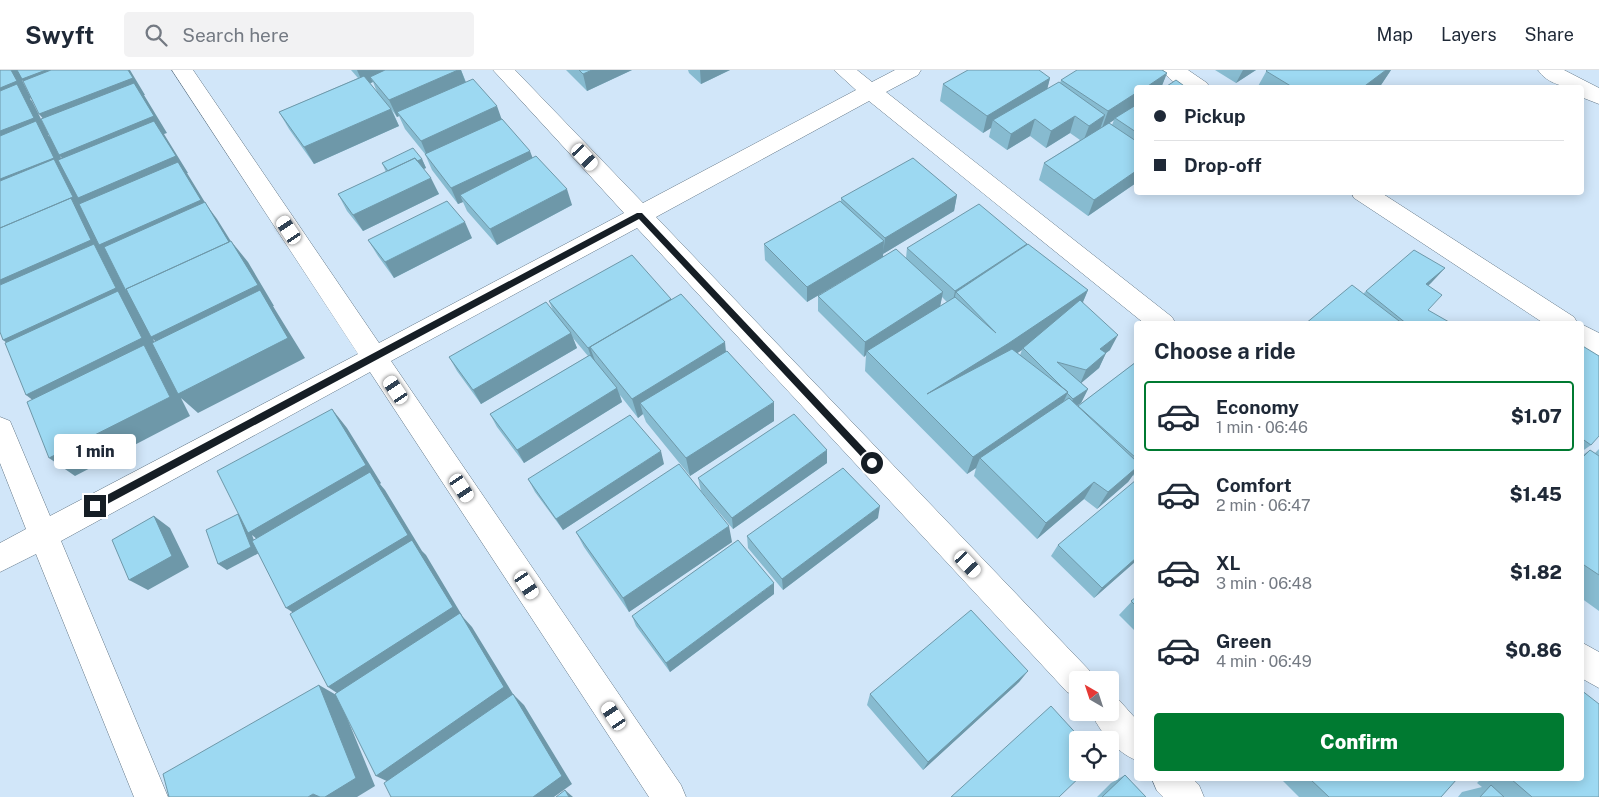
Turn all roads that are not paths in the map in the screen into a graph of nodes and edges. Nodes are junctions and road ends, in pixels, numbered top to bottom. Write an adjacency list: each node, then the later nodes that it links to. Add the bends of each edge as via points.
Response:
1 (182, 70): 18 (street)
2 (503, 70): 13 (street)
3 (844, 70): 10 (street)
4 (911, 70): 10 (street)
5 (1173, 70): 7 (street)
6 (1548, 70): 8 (street)
7 (1196, 85)
8 (1576, 85)
9 (1584, 89): 11 (street)
10 (871, 92): 13 (street); 14 (street)
11 (1599, 97)
12 (1367, 195): 15 (street)
13 (640, 215): 18 (street); 23 (street)
14 (1158, 321)
15 (1560, 321)
16 (1584, 336): 17 (street)
17 (1599, 346)
18 (374, 357): 20 (street); 29 (street)
19 (0, 429): 20 (street)
20 (43, 534): 21 (street); 28 (street)
21 (0, 558)
22 (1584, 660): 24 (street)
23 (1069, 671)
24 (1599, 672)
25 (1115, 721): 26 (street)
26 (1134, 742)
27 (1171, 781): 30 (street)
28 (151, 797)
29 (669, 797)
30 (1186, 797)

